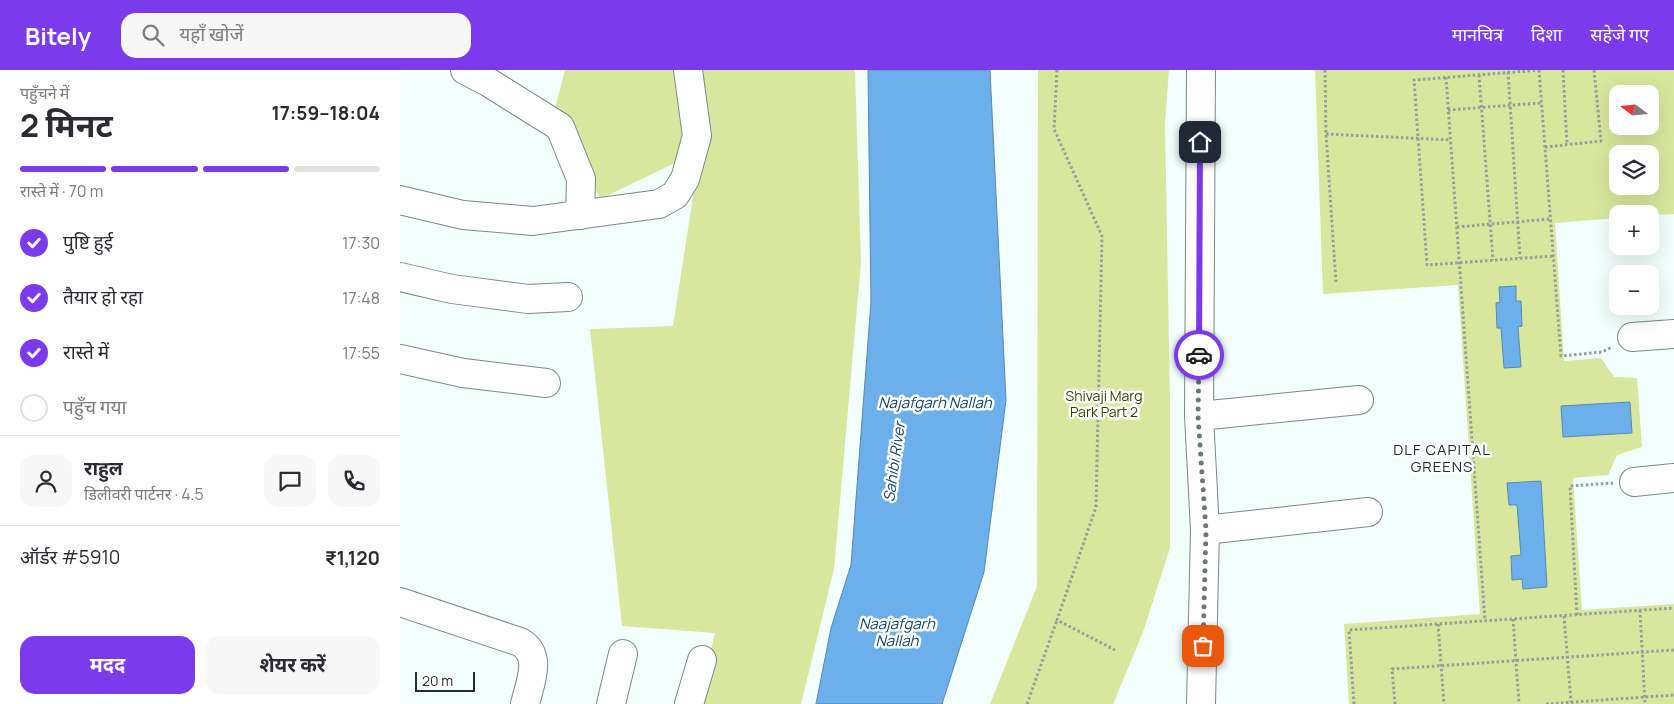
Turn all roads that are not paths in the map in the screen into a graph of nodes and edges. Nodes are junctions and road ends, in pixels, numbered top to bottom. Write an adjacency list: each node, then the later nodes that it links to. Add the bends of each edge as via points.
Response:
1 (465, 70): 5 (street, via 560,127 581,179)
2 (688, 70): 5 (street, via 697,136 685,179 675,195 659,204)
3 (1201, 70): 13 (street)
4 (400, 200): 5 (street, via 463,215 533,221)
5 (580, 215)
6 (400, 277): 7 (street, via 452,289 518,298)
7 (568, 297)
8 (1674, 334): 9 (street)
9 (1632, 336)
10 (400, 360): 11 (street, via 463,373)
11 (546, 382)
12 (1359, 400): 13 (street)
13 (1198, 416): 17 (street)
14 (1674, 478): 15 (street)
15 (1634, 482)
16 (1368, 512): 17 (street)
17 (1206, 530): 24 (street)
18 (400, 602): 21 (street, via 528,647 533,657 533,668)
19 (623, 654): 22 (street)
20 (702, 660): 23 (street)
21 (525, 704)
22 (610, 704)
23 (688, 704)
24 (1201, 704)

